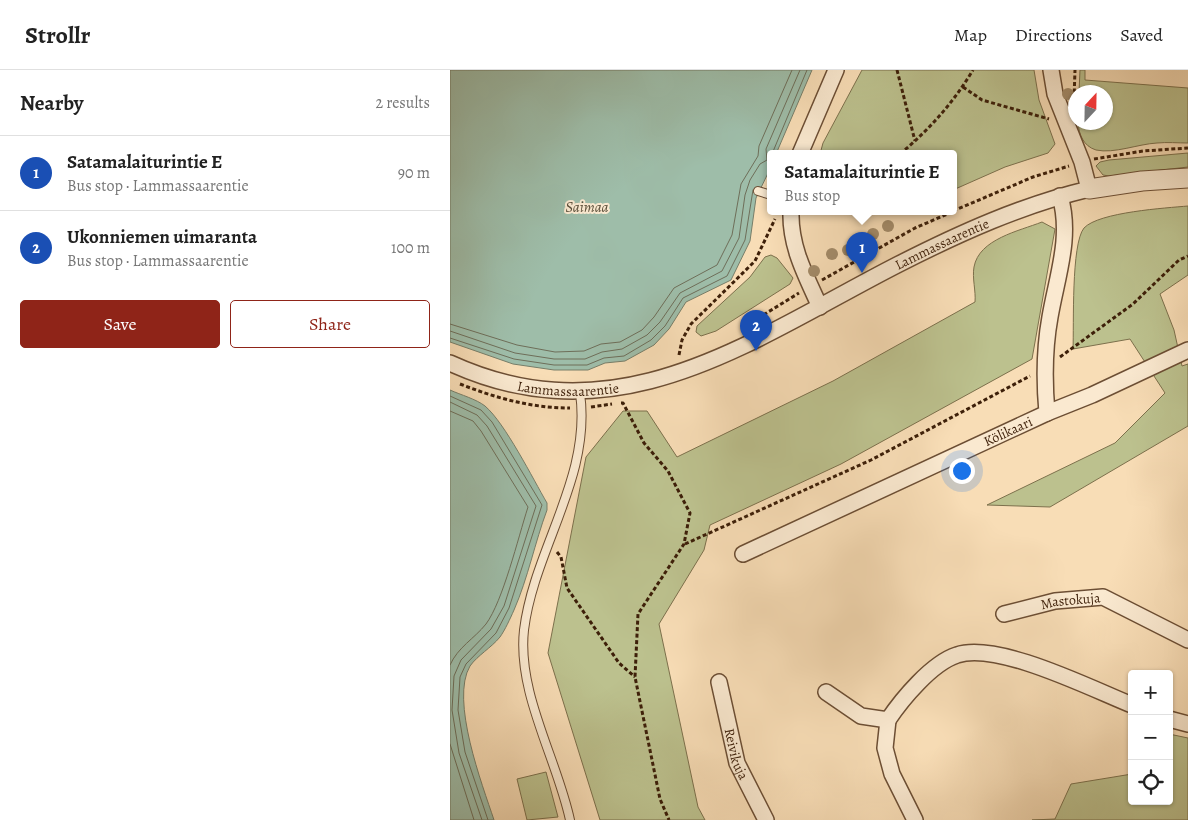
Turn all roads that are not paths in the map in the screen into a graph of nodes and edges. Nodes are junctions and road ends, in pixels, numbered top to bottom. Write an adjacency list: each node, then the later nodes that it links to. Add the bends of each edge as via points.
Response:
1 (836, 70): 3 (street)
2 (1051, 70): 5 (street, via 1055,94 1082,162)
3 (802, 150)
4 (1188, 178): 5 (street, Lammassaarentie)
5 (1089, 189): 8 (street, Lammassaarentie)
6 (758, 191): 7 (lane)
7 (767, 194)
8 (1060, 196): 10 (street, Lammassaarentie, via 958,235); 14 (street, Kölikaari, via 1066,227 1043,369)
9 (791, 215): 10 (street, via 799,261)
10 (820, 307): 13 (street, Lammassaarentie, via 738,348 670,376)
11 (1188, 350): 14 (street)
12 (450, 363): 13 (street, Lammassaarentie, via 499,381)
13 (582, 400): 24 (lane, via 580,448 562,511 538,574 524,630 525,679 563,788)
14 (1047, 413): 15 (street, Kölikaari)
15 (743, 554)
16 (1004, 614): 17 (street, Mastokuja, via 1055,600 1103,597)
17 (1188, 640)
18 (719, 682): 25 (street, Reivikuja, via 737,763)
19 (826, 692): 21 (street, via 860,716)
20 (1128, 703): 21 (street, via 1013,658 988,653 958,654 932,671 902,700)
21 (888, 720): 26 (street, via 885,748 890,766)
22 (1173, 720): 23 (street)
23 (1188, 724)
24 (570, 820)
25 (766, 820)
26 (916, 820)

